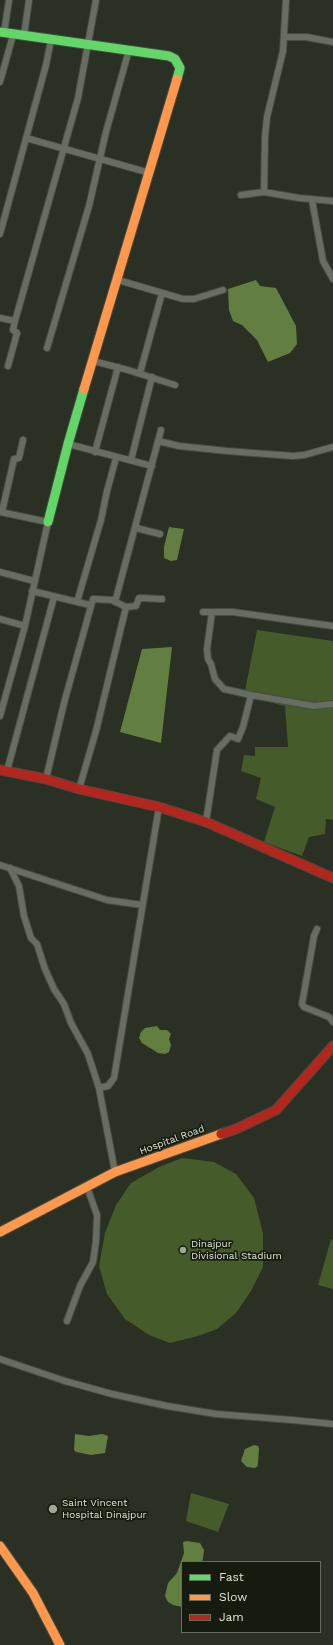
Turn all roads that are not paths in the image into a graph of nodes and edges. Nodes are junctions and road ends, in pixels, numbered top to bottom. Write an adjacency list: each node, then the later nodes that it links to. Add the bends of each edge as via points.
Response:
1 (9, 0): 5 (street)
2 (29, 0): 6 (street)
3 (96, 0): 10 (street)
4 (286, 0): 7 (street)
5 (6, 33): 6 (street); 12 (street)
6 (24, 36): 8 (street)
7 (285, 37): 9 (street, via 306,37); 17 (street, via 267,117)
8 (50, 40): 10 (street); 13 (street, via 46,65)
9 (333, 42)
10 (88, 45): 11 (street); 14 (street, via 78,98)
11 (129, 50): 15 (street); 16 (street, via 169,56 175,59 180,68)
12 (0, 82)
13 (26, 138): 14 (street); 21 (street)
14 (64, 149): 15 (street); 27 (street)
15 (100, 159): 16 (street); 28 (street, via 89,206)
16 (150, 173): 23 (street)
17 (264, 192): 18 (street); 19 (street)
18 (241, 194)
19 (312, 200): 20 (street); 22 (street, via 323,261)
20 (333, 201)
21 (0, 234)
22 (333, 279)
23 (118, 280): 25 (street); 29 (street)
24 (223, 290): 25 (street, via 194,299 183,299)
25 (162, 293): 32 (street)
26 (0, 318): 27 (street)
27 (15, 321): 30 (street, via 14,330 17,333)
28 (47, 348)
29 (93, 361): 31 (street); 38 (street)
30 (8, 366)
31 (118, 367): 32 (street); 40 (street)
32 (140, 373): 33 (street)
33 (152, 377): 34 (street); 42 (street)
34 (175, 385)
35 (161, 430): 37 (street)
36 (23, 440): 44 (street, via 19,458 14,459)
37 (158, 441): 39 (street, via 179,446 287,455 304,455); 43 (street)
38 (68, 444): 40 (street); 45 (street)
39 (333, 447)
40 (95, 452): 41 (street)
41 (116, 458): 42 (street); 53 (street)
42 (131, 460): 43 (street)
43 (152, 466): 46 (street)
44 (1, 512): 45 (street)
45 (48, 522): 49 (street)
46 (136, 528): 47 (street); 54 (street)
47 (160, 534)
48 (0, 572): 49 (street)
49 (34, 581): 50 (street)
50 (32, 591): 51 (street); 60 (street)
51 (54, 597): 53 (street); 65 (street)
52 (162, 600): 56 (street, via 139,598 136,606)
53 (77, 602): 55 (street)
54 (115, 602): 55 (street, via 93,598); 56 (street)
55 (90, 605): 66 (street)
56 (126, 607): 67 (street)
57 (203, 612): 58 (street)
58 (212, 612): 61 (street, via 233,612); 62 (street, via 207,649 213,676 224,689)
59 (0, 619): 60 (street)
60 (25, 626): 64 (street)
61 (333, 626)
62 (251, 696): 63 (street, via 314,706); 69 (street, via 238,739 230,736 217,750)
63 (333, 704)
64 (0, 716)
65 (4, 771): 66 (street)
66 (46, 779): 67 (street)
67 (79, 789): 68 (street)
68 (159, 807): 69 (street); 73 (street)
69 (206, 822): 72 (street)
70 (0, 865): 71 (street)
71 (10, 868): 73 (street, via 107,900); 77 (street, via 19,886 31,938 37,944 54,989 88,1054)
72 (333, 878)
73 (142, 905): 77 (street, via 114,1078 108,1086)
74 (317, 929): 75 (street, via 302,1004 329,1017)
75 (333, 1022)
76 (333, 1046): 78 (street, Hospital Road, via 276,1110 236,1129)
77 (99, 1088): 78 (street)
78 (115, 1172): 79 (street, Hospital Road)
79 (87, 1187): 80 (street, Hospital Road); 81 (street, via 97,1215 93,1262 80,1286)
80 (0, 1232)
81 (67, 1321)
82 (0, 1359): 83 (street, via 72,1383 167,1406 216,1414)
83 (333, 1424)
84 (0, 1546): 85 (street, via 33,1593)
85 (60, 1645)

